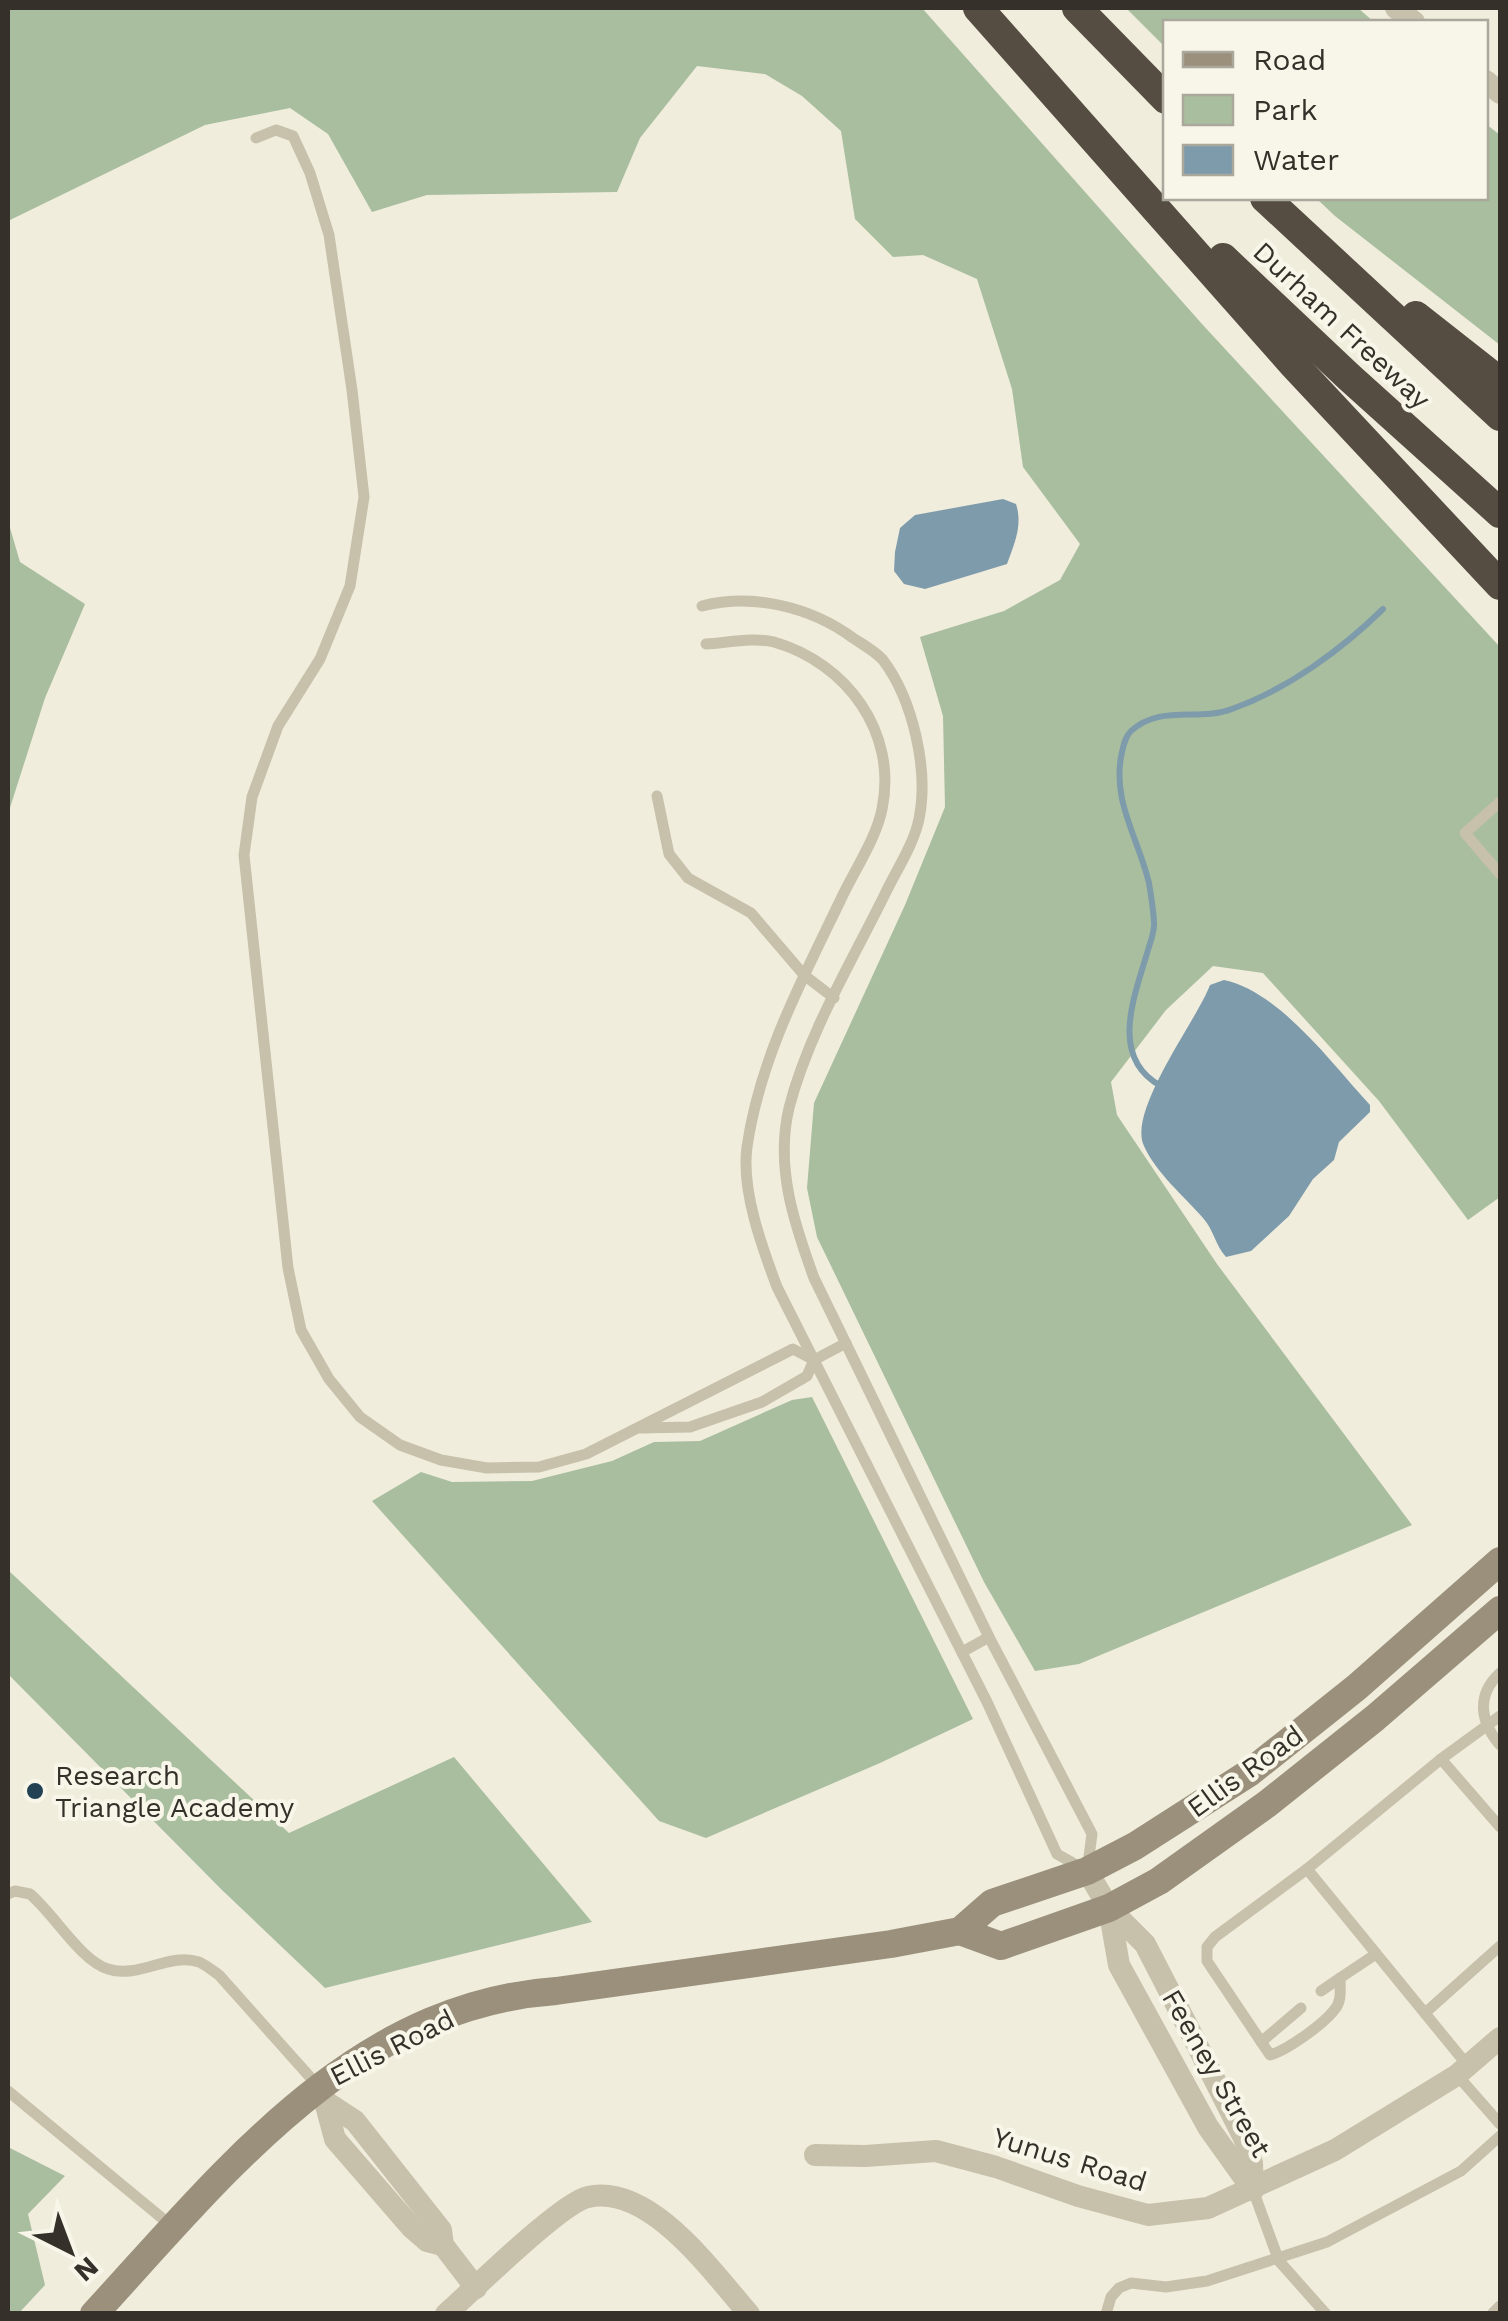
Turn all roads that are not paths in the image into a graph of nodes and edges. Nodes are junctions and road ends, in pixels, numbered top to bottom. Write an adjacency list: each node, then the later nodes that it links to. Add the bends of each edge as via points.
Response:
1 (978, 8): 5 (highway, Durham Freeway); 12 (highway, via 1294,365)
2 (1077, 8): 3 (highway)
3 (1163, 96)
4 (256, 138): 22 (lane, via 276,130 293,136 329,235 364,498 350,586 320,659 278,726 252,797 244,856 288,1268 301,1330 328,1379 360,1417 400,1445 441,1460 539,1467 586,1454)
5 (1163, 197)
6 (1166, 200): 11 (highway, Durham Freeway)
7 (1269, 200): 10 (highway, Durham Freeway)
8 (1270, 200): 9 (highway)
9 (1500, 382)
10 (1500, 416)
11 (1500, 513)
12 (1500, 585)
13 (702, 606): 19 (lane, via 751,602 832,622 882,659 905,703 922,754 919,820)
14 (706, 644): 18 (lane, via 770,641 814,658 852,689 875,727 886,766 882,812)
15 (657, 796): 18 (lane, via 668,854 688,878 751,913)
16 (1500, 802): 17 (lane, via 1465,833)
17 (1500, 874)
18 (804, 975): 19 (lane); 21 (lane, via 761,1077 746,1152 754,1226)
19 (834, 998): 20 (lane, via 788,1110 784,1164 792,1216)
20 (846, 1343): 21 (lane); 27 (lane)
21 (814, 1360): 22 (lane, via 806,1376 762,1402 690,1426); 22 (lane, via 793,1349); 28 (lane)
22 (635, 1428)
23 (1500, 1561): 36 (main road, Ellis Road, via 1249,1773)
24 (1500, 1587): 26 (main road, via 1480,1606)
25 (1500, 1610): 26 (main road, Ellis Road)
26 (1477, 1630): 38 (main road, Ellis Road, via 1220,1841)
27 (989, 1637): 28 (lane); 36 (lane, via 1092,1834)
28 (962, 1652): 36 (lane, via 1057,1854)
29 (1500, 1673): 31 (lane, via 1484,1693)
30 (1500, 1716): 31 (lane)
31 (1486, 1729): 32 (lane); 33 (lane)
32 (1500, 1745)
33 (1441, 1760): 34 (lane); 35 (lane)
34 (1500, 1826)
35 (1307, 1870): 41 (lane); 47 (lane, via 1208,1948 1208,1961)
36 (1087, 1872): 38 (street, Feeney Street); 39 (main road, Ellis Road, via 992,1903)
37 (8, 1894): 50 (lane, via 30,1894 94,1964 112,1971 199,1962 219,1975)
38 (1109, 1908): 39 (main road, Ellis Road, via 1000,1946); 54 (street, Feeney Street, via 1119,1966 1208,2127); 54 (street, Feeney Street, via 1145,1944 1193,2037 1244,2138)
39 (960, 1931): 50 (main road, Ellis Road, via 516,1994 425,2024 349,2064)
40 (1500, 1946): 45 (lane)
41 (1376, 1954): 42 (lane); 45 (lane)
42 (1340, 1978): 43 (lane); 47 (lane, via 1336,2009 1282,2052 1270,2055)
43 (1321, 1991)
44 (1301, 2008): 47 (lane)
45 (1424, 2013): 48 (lane)
46 (1500, 2038): 48 (street, Yunus Road)
47 (1261, 2042)
48 (1463, 2071): 51 (lane); 54 (street, Yunus Road, via 1335,2150)
49 (8, 2092): 55 (lane)
50 (322, 2094): 55 (main road, Ellis Road, via 246,2152); 57 (street, via 335,2139 411,2210 427,2241 443,2245)
51 (1500, 2124)
52 (1500, 2136): 56 (lane, via 1461,2171 1343,2234)
53 (815, 2155): 54 (street, Yunus Road, via 936,2151 1148,2215 1208,2208)
54 (1253, 2190): 56 (lane)
55 (174, 2228): 59 (main road, Ellis Road)
56 (1278, 2260): 62 (lane, via 1207,2281 1131,2283 1110,2297); 63 (lane)
57 (476, 2288): 60 (street); 61 (street, via 587,2196 621,2199 647,2208 678,2233)
58 (1500, 2306): 64 (lane)
59 (94, 2314)
60 (446, 2314)
61 (749, 2314)
62 (1106, 2314)
63 (1326, 2314)
64 (1492, 2314)

